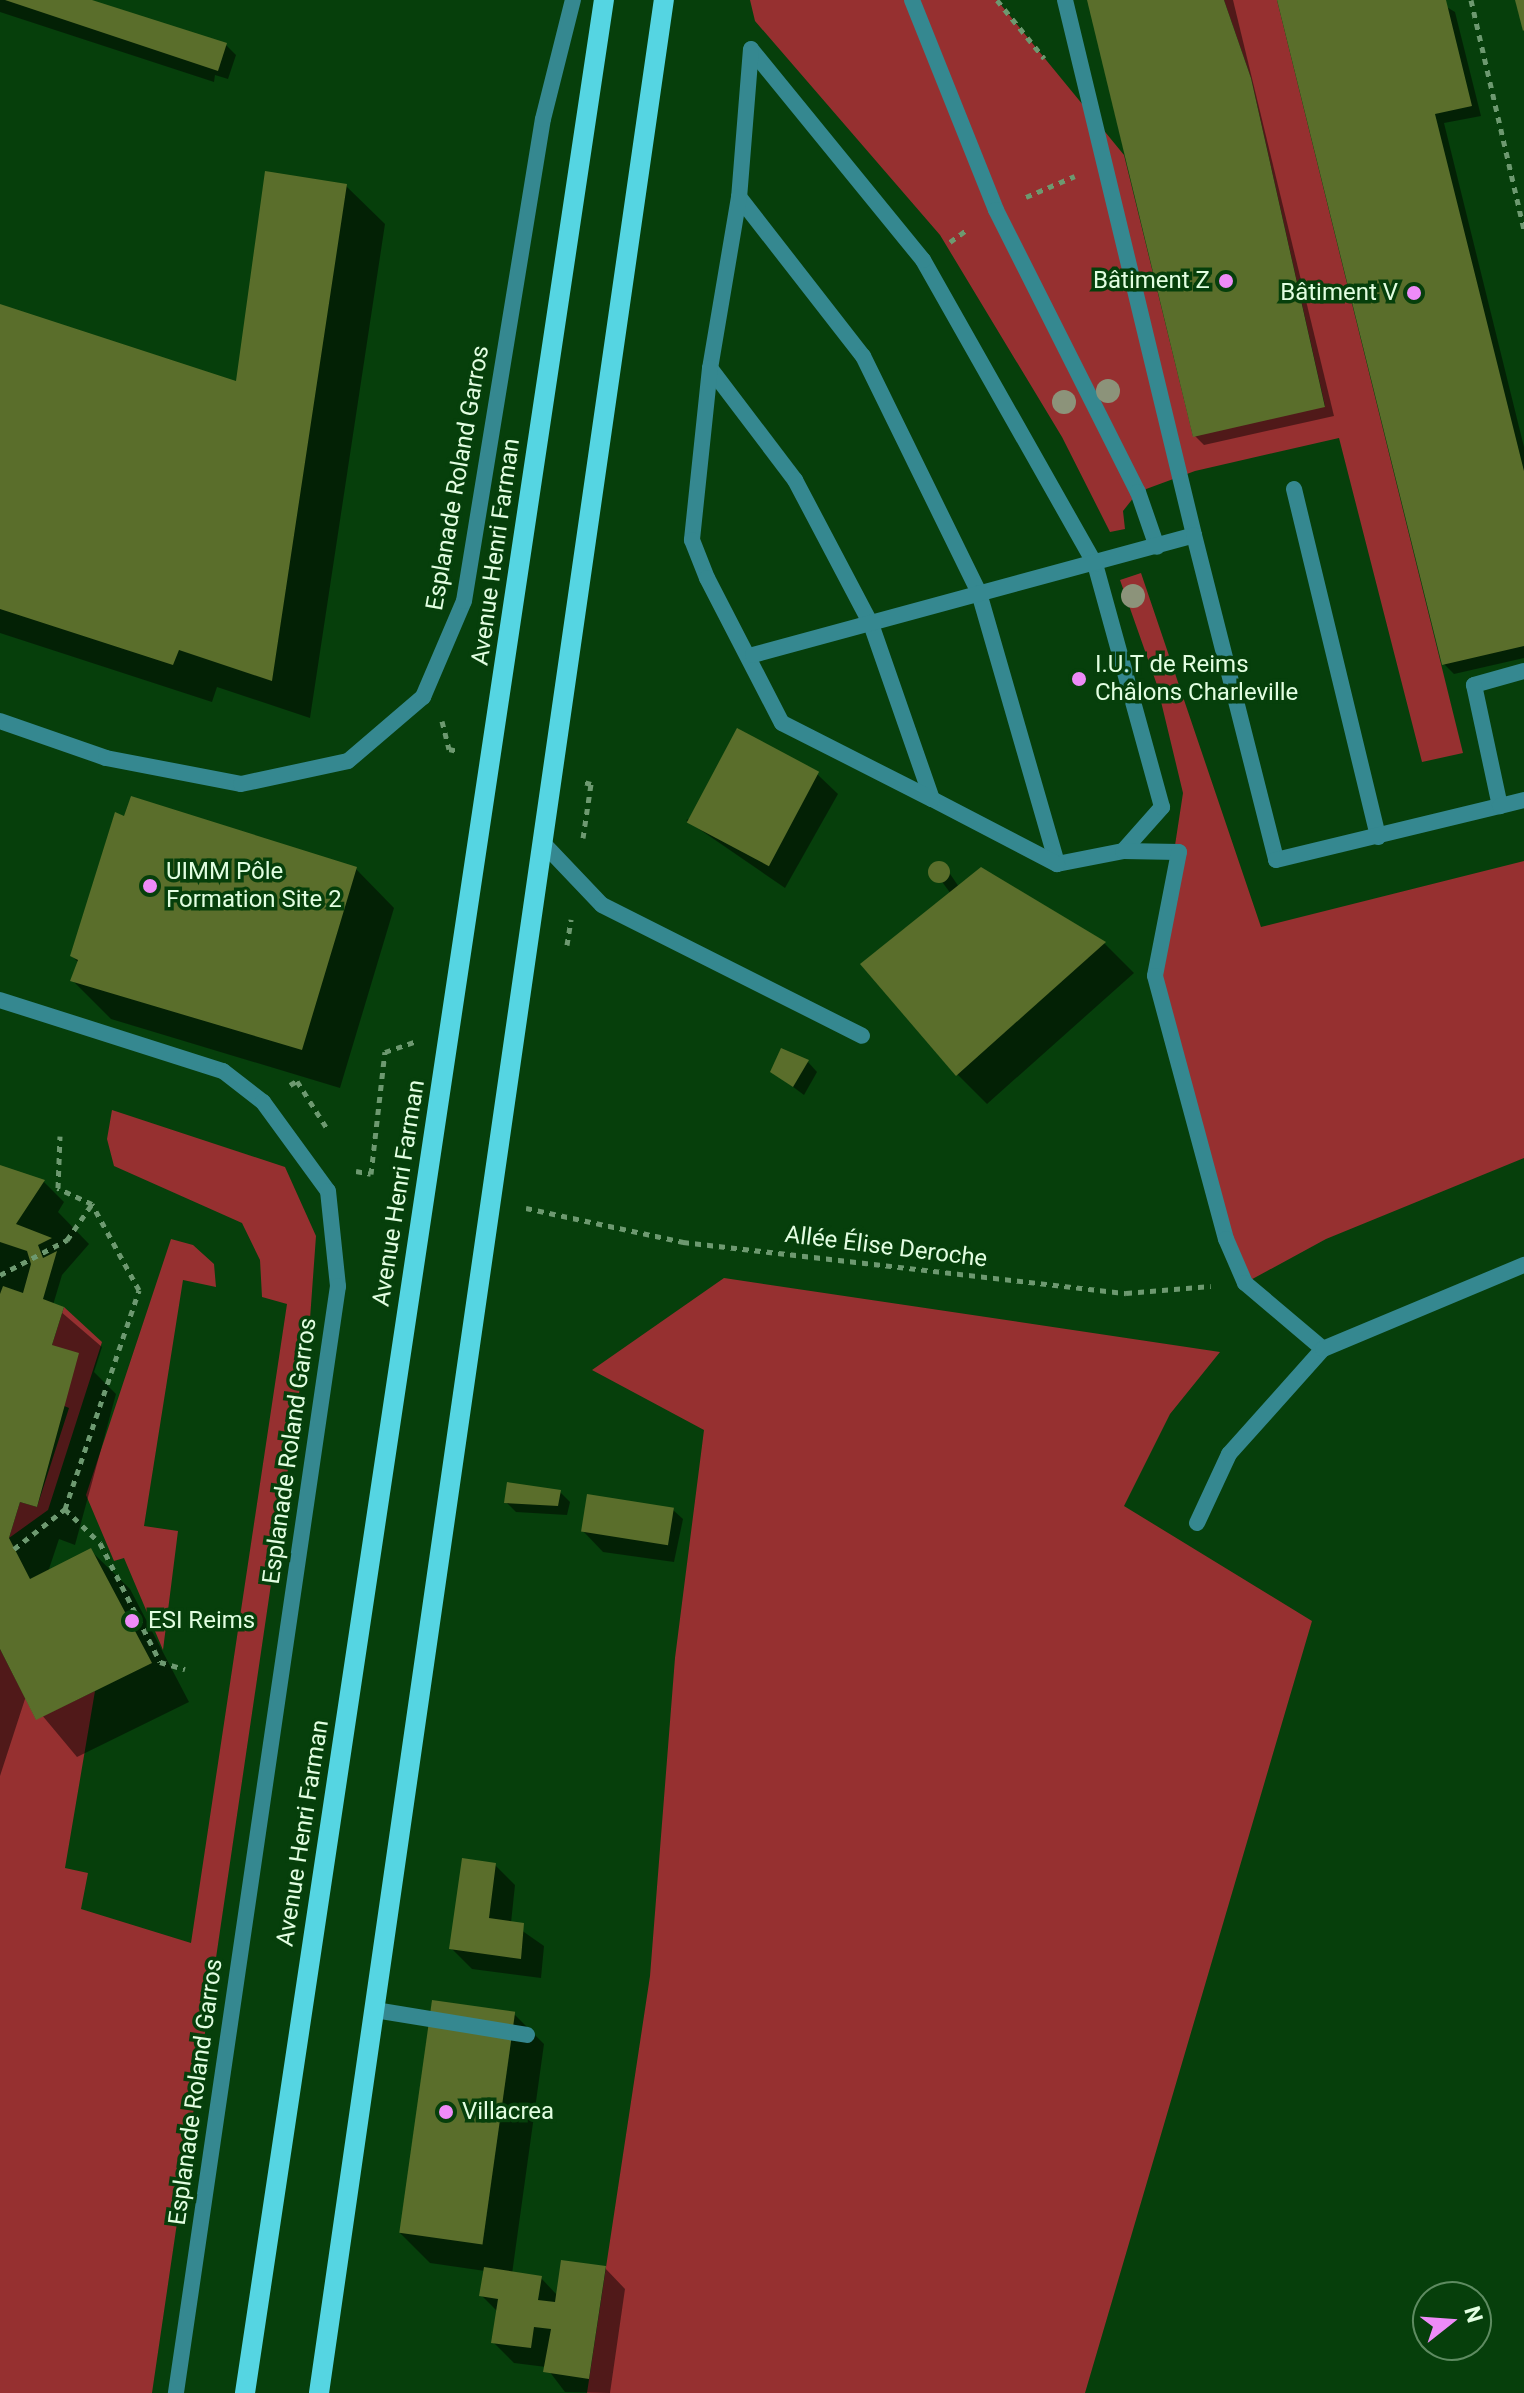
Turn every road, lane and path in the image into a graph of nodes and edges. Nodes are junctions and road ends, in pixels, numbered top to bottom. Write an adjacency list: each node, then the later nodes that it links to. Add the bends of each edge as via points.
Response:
1 (573, 0): 19 (lane, Esplanade Roland Garros, via 543,119 464,601 423,697 348,761 241,784 106,758)
2 (604, 0): 47 (main road, Avenue Henri Farman)
3 (664, 0): 24 (main road)
4 (912, 0): 13 (lane, via 996,210 1138,492)
5 (1065, 0): 12 (lane)
6 (1471, 0): 8 (path)
7 (739, 197): 10 (lane); 14 (lane, via 751,49 923,260); 15 (lane, via 863,356)
8 (1522, 208): 9 (path)
9 (1524, 229)
10 (710, 368): 16 (lane, via 795,480); 17 (lane, via 692,540)
11 (1294, 489): 23 (lane)
12 (1194, 535): 13 (lane); 23 (lane, via 1276,860)
13 (1157, 547): 14 (lane)
14 (1095, 564): 15 (lane, via 1047,570); 25 (lane, via 1162,807)
15 (979, 593): 16 (lane); 26 (lane)
16 (871, 624): 17 (lane); 20 (lane)
17 (753, 655): 20 (lane, via 782,723)
18 (1524, 671): 22 (lane, via 1474,685)
19 (0, 721)
20 (932, 799): 26 (lane)
21 (1524, 800): 22 (lane)
22 (1500, 806): 23 (lane)
23 (1378, 837)
24 (541, 841): 28 (lane, via 602,905); 44 (main road)
25 (1123, 851): 26 (lane); 38 (lane, via 1179,852 1155,976)
26 (1057, 864)
27 (0, 1000): 30 (lane, Esplanade Roland Garros, via 223,1071)
28 (862, 1036)
29 (415, 1042): 33 (path, via 385,1052 371,1174 355,1171)
30 (263, 1102): 32 (path, via 297,1081); 46 (lane, Esplanade Roland Garros, via 328,1191 338,1286)
31 (60, 1136): 34 (path, via 58,1188)
32 (338, 1145)
33 (346, 1158)
34 (92, 1204): 37 (path, via 67,1240); 40 (path, via 139,1290)
35 (526, 1210): 38 (path, Allée Élise Deroche, via 683,1242 1126,1293)
36 (1524, 1265): 39 (lane)
37 (0, 1275)
38 (1245, 1283): 39 (lane)
39 (1323, 1349): 41 (lane, via 1229,1454)
40 (65, 1509): 42 (path); 43 (path, via 100,1543 160,1662)
41 (1197, 1523)
42 (14, 1549)
43 (185, 1669)
44 (375, 2010): 45 (lane); 48 (main road)
45 (527, 2035)
46 (176, 2393)
47 (245, 2393)
48 (319, 2393)

